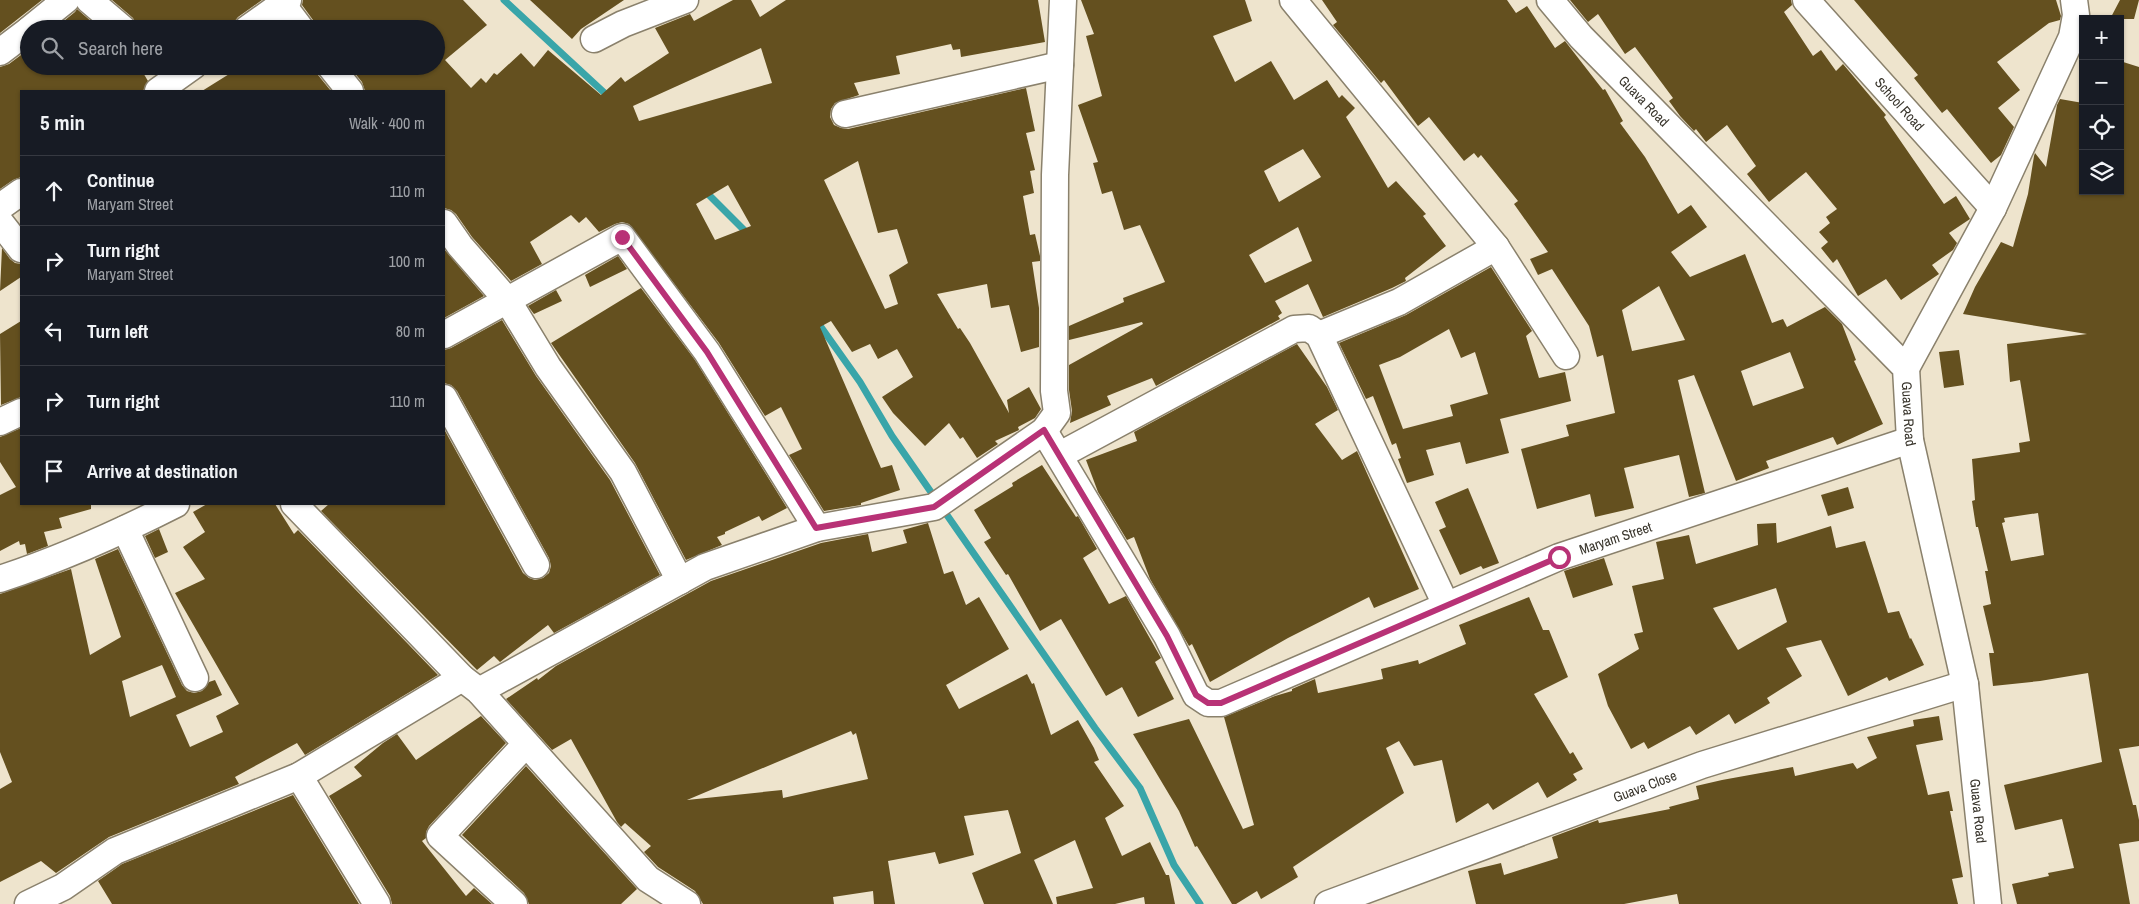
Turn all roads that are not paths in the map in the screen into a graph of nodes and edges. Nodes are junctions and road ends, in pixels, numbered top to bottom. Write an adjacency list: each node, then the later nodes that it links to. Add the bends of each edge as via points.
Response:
1 (66, 0): 10 (street)
2 (89, 0): 11 (street)
3 (685, 0): 15 (street)
4 (1063, 0): 17 (street)
5 (1293, 0): 28 (street)
6 (1550, 0): 34 (street, Guava Road, via 1581,37)
7 (1806, 0): 25 (street, School Road)
8 (2074, 0): 25 (street, via 2076,15 2072,37)
9 (285, 2): 12 (street); 13 (street)
10 (40, 20)
11 (112, 20)
12 (260, 20)
13 (296, 20)
14 (20, 36): 16 (street)
15 (594, 39)
16 (0, 52)
17 (1060, 64): 22 (street); 38 (street, via 1054,175 1054,391 1057,413)
18 (183, 75): 20 (street)
19 (337, 75): 21 (street)
20 (160, 90)
21 (349, 90)
22 (845, 114)
23 (20, 193): 24 (street)
24 (0, 208)
25 (1993, 208): 34 (street)
26 (0, 222): 29 (street)
27 (445, 224): 30 (street)
28 (1496, 247): 32 (street, via 1399,302); 33 (street)
29 (20, 248)
30 (508, 301): 31 (street); 43 (street, via 622,237 707,352); 47 (street, via 548,366 623,472)
31 (445, 334)
32 (1319, 335): 40 (street, via 1309,328 1294,329); 48 (street)
33 (1566, 356)
34 (1906, 368): 39 (street, Guava Road)
35 (445, 400): 45 (street)
36 (20, 412): 37 (street)
37 (0, 422)
38 (1044, 430): 40 (street, Maryam Street); 43 (street, via 942,502)
39 (1910, 440): 48 (street, Maryam Street, via 1559,557); 50 (street, Guava Road)
40 (1060, 455): 48 (street, Maryam Street, via 1167,636 1196,695 1208,703 1221,703)
41 (174, 505): 44 (street)
42 (295, 505): 51 (street)
43 (816, 528): 47 (street, via 705,567)
44 (125, 529): 46 (street); 49 (street)
45 (536, 565)
46 (0, 579)
47 (680, 581): 51 (street)
48 (1446, 605)
49 (195, 678)
50 (1965, 684): 59 (street, Guava Close, via 1702,765); 60 (street, Guava Road)
51 (470, 685): 52 (street); 53 (street)
52 (526, 744): 57 (street, via 440,836); 58 (street, via 648,879)
53 (299, 776): 54 (street, via 115,851); 56 (street)
54 (69, 895): 55 (street)
55 (28, 904)
56 (377, 904)
57 (514, 904)
58 (686, 904)
59 (1328, 904)
60 (1988, 904)

